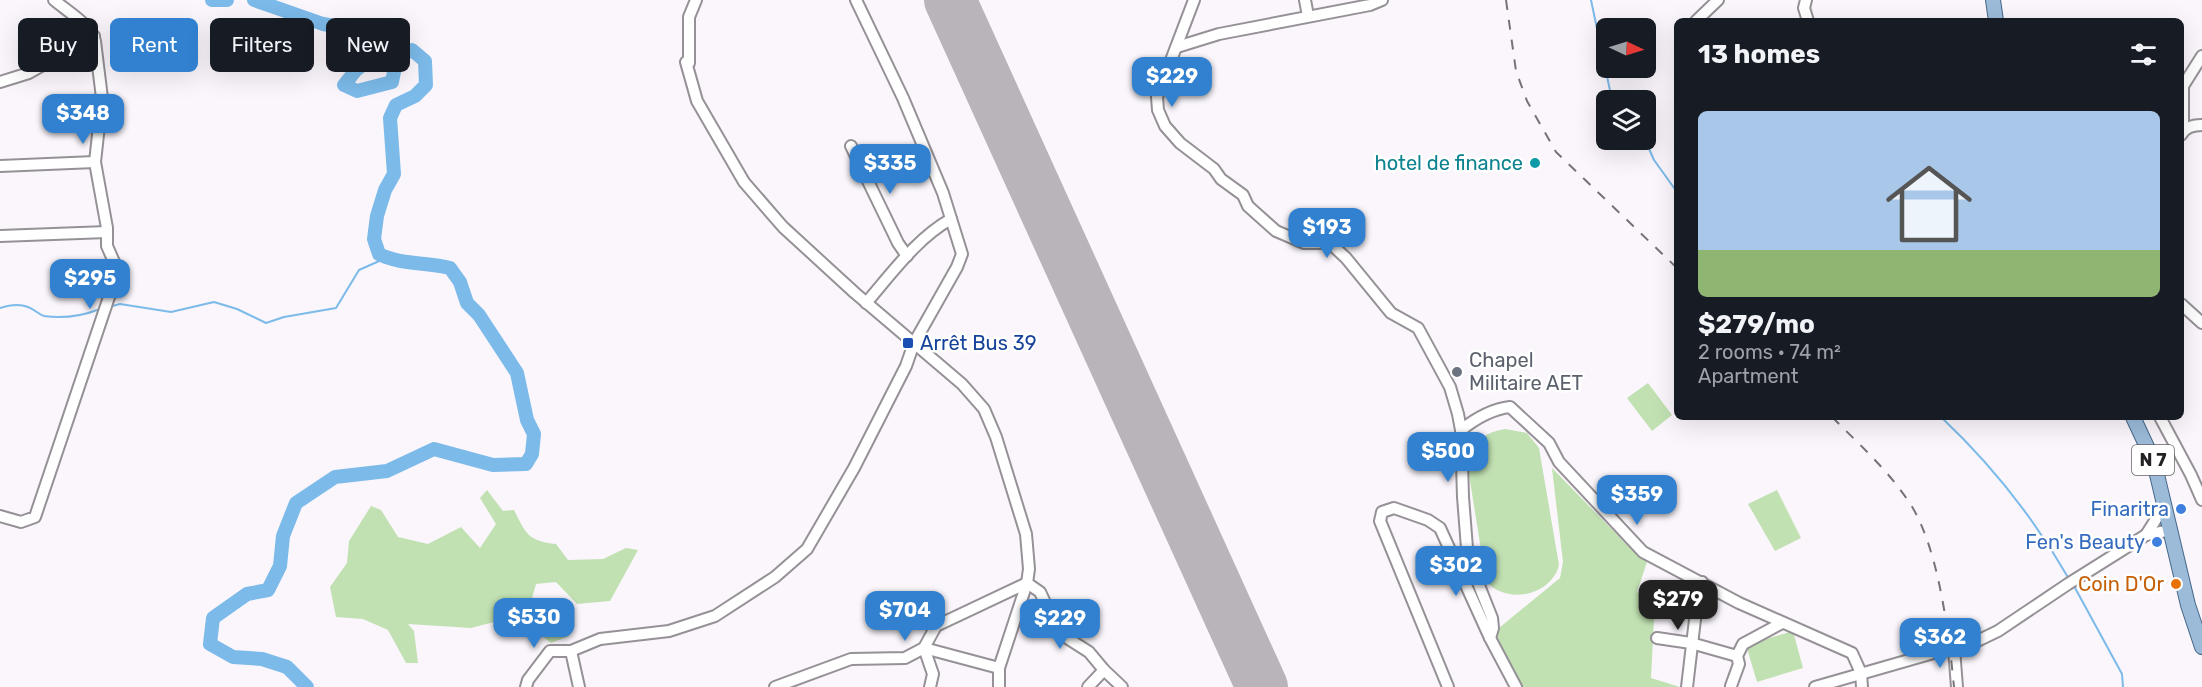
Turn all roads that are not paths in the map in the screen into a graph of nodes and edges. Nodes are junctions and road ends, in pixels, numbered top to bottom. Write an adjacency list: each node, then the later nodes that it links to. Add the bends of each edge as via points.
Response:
1 (54, 0): 11 (street)
2 (696, 0): 30 (street, via 689,17 689,63 686,62 697,101 744,182 783,227)
3 (856, 0): 26 (street, via 903,98)
4 (1194, 0): 15 (street)
5 (1305, 0): 10 (street)
6 (1382, 0): 10 (street)
7 (1718, 0): 12 (street)
8 (1806, 0): 13 (street)
9 (1993, 0): 14 (main road)
10 (1308, 16): 15 (street, via 1218,34)
11 (74, 18)
12 (1699, 18)
13 (1807, 18)
14 (1996, 18)
15 (1177, 47): 36 (street, via 1157,97 1165,126 1243,195 1248,206 1276,231 1304,243 1332,245 1391,313 1418,328 1450,387)
16 (2202, 57): 20 (street)
17 (98, 67): 24 (street, via 102,98)
18 (31, 72): 19 (street)
19 (0, 82)
20 (2184, 83)
21 (2202, 125): 22 (street, via 2193,125)
22 (2184, 132)
23 (851, 146): 29 (street)
24 (95, 162): 25 (street); 27 (street)
25 (0, 166)
26 (951, 219): 29 (street, via 938,226); 33 (street, via 962,254)
27 (107, 232): 28 (street); 39 (street, via 107,246 118,279 35,518 21,522)
28 (0, 237)
29 (907, 256): 30 (street)
30 (866, 303): 33 (street)
31 (2184, 307): 32 (street)
32 (2202, 323)
33 (914, 343): 43 (street, via 962,384 984,409 1026,534); 51 (street, via 854,468 807,549 775,577 715,616 669,632 600,639)
34 (2134, 420): 38 (main road, N 7, via 2154,462)
35 (2162, 420): 37 (street)
36 (1461, 430): 42 (street, via 1498,409 1510,407 1549,444 1559,462 1643,552); 46 (street, via 1467,548 1492,618)
37 (2202, 500)
38 (2165, 505): 40 (main road, N 7); 41 (street)
39 (0, 516)
40 (2171, 530): 41 (street); 48 (main road, N 7)
41 (2146, 536): 50 (street, via 1998,631)
42 (1702, 582): 44 (street); 47 (street)
43 (1027, 583): 49 (street, via 936,626); 53 (street); 54 (street, via 1040,592 1064,636 1089,652)
44 (1782, 623): 52 (street, via 1743,644); 55 (street, via 1852,653)
45 (1657, 638): 47 (street)
46 (1490, 639): 64 (street, via 1440,528 1394,508 1382,512 1380,521); 65 (street)
47 (1691, 643): 52 (street); 66 (street)
48 (2202, 647)
49 (924, 648): 53 (street); 59 (street, via 905,658 851,659); 60 (street, via 933,675)
50 (1954, 649): 55 (street); 69 (street)
51 (572, 651): 57 (street, via 550,651); 58 (street)
52 (1737, 656): 56 (street, via 1739,664)
53 (999, 668): 61 (street)
54 (1104, 670): 62 (street); 63 (street)
55 (1861, 673): 67 (street); 68 (street)
56 (1731, 686)
57 (526, 687)
58 (579, 687)
59 (775, 687)
60 (930, 687)
61 (999, 687)
62 (1088, 687)
63 (1122, 687)
64 (1448, 687)
65 (1516, 687)
66 (1687, 687)
67 (1815, 687)
68 (1862, 687)
69 (1957, 687)

